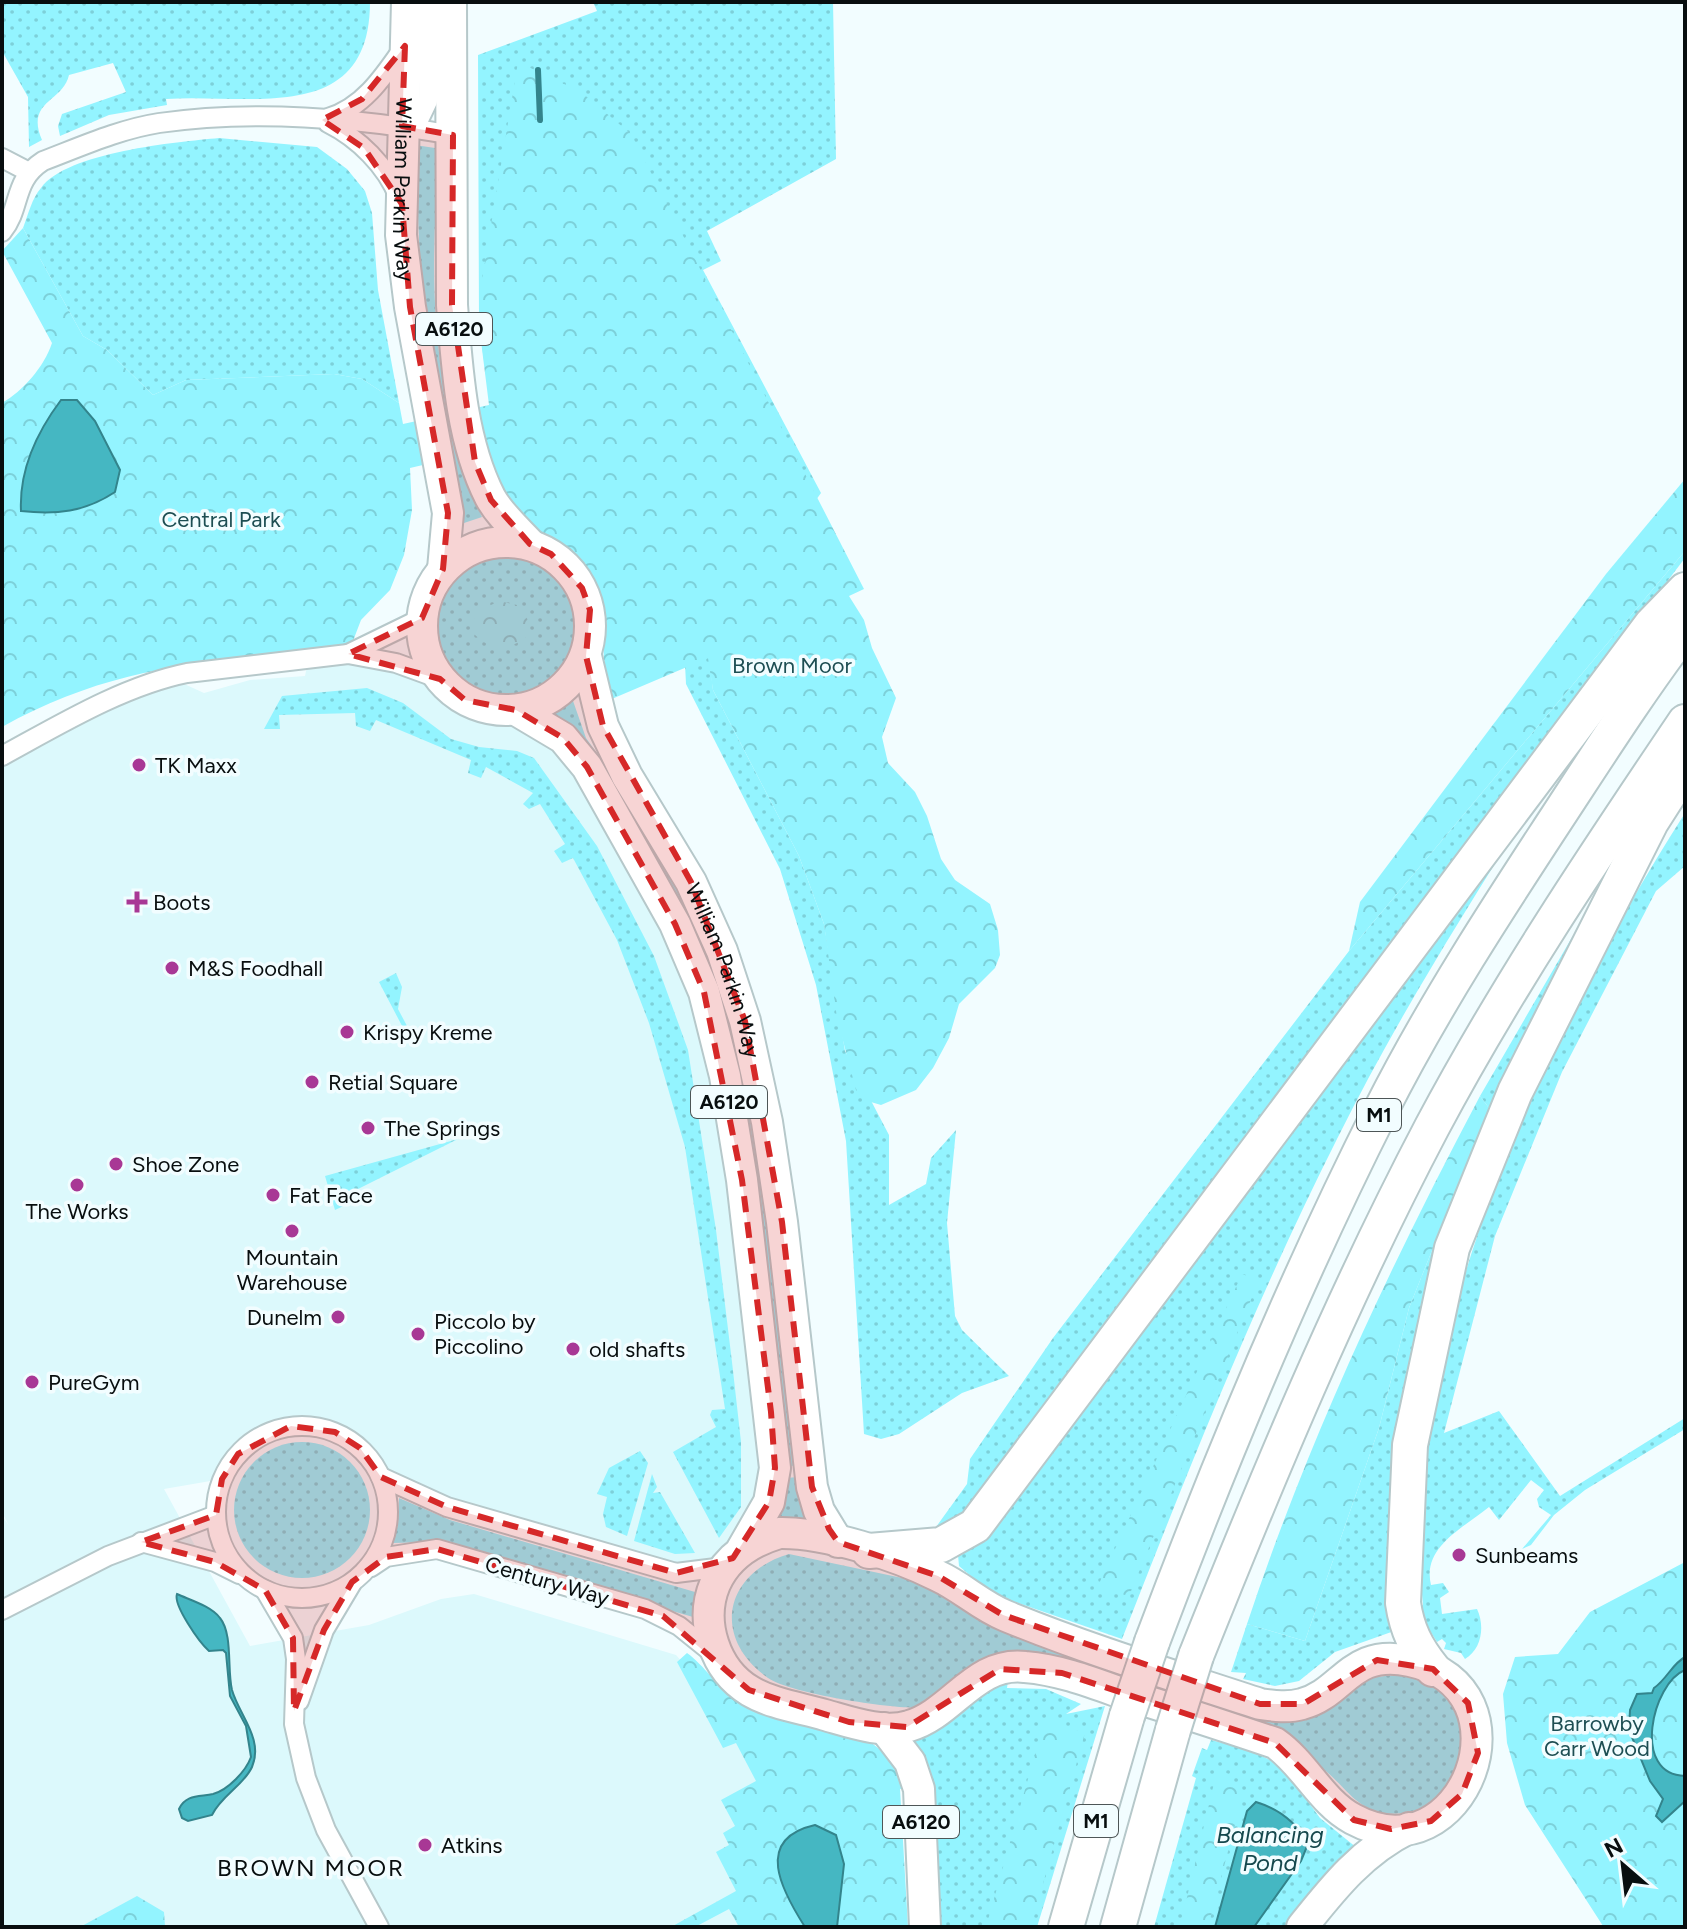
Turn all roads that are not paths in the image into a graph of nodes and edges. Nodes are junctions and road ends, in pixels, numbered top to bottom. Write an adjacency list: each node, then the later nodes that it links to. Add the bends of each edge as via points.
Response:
1 (407, 2): 4 (highway, William Parkin Way / A6120)
2 (429, 2): 6 (street, via 428,101)
3 (451, 2): 7 (highway, William Parkin Way / A6120)
4 (405, 46): 5 (street, William Parkin Way, via 362,99 344,113); 6 (highway, William Parkin Way / A6120)
5 (322, 120): 6 (street); 9 (street, via 245,116 157,123); 10 (street, via 364,148 395,186)
6 (408, 128): 7 (street, William Parkin Way); 10 (highway, William Parkin Way / A6120)
7 (453, 135): 12 (highway, William Parkin Way / A6120, via 452,305 463,400 475,462 491,500)
8 (2, 158): 9 (street)
9 (27, 171): 11 (street)
10 (402, 204): 13 (highway, William Parkin Way / A6120, via 410,307 448,513)
11 (2, 232)
12 (530, 544): 13 (highway, via 483,544); 18 (highway, via 569,568 582,588 590,610)
13 (443, 569): 15 (highway)
14 (1685, 590): 27 (highway, via 1652,624 982,1517 941,1545)
15 (422, 618): 17 (street); 19 (highway, via 426,650)
16 (1685, 630): 40 (highway, M1, bridge, via 1502,901 1382,1107 1222,1460 1127,1716)
17 (348, 654): 19 (street); 22 (street, via 165,677)
18 (586, 656): 20 (highway, via 559,693); 27 (highway, William Parkin Way / A6120, via 603,726 691,882 745,1021 778,1193 812,1487 819,1511)
19 (440, 679): 20 (highway, via 465,700 490,709)
20 (516, 710): 28 (highway, William Parkin Way / A6120, via 563,738 587,767 675,924 704,992 742,1180 775,1468 769,1502)
21 (1685, 722): 41 (highway, M1, bridge, via 1551,921 1433,1126 1334,1325 1196,1656)
22 (2, 756)
23 (1685, 769): 34 (highway, via 1651,822 1515,1092 1452,1248 1410,1445 1403,1594 1406,1626)
24 (381, 1477): 25 (street, via 360,1448 335,1432 291,1426 263,1435 238,1454 222,1479); 28 (street, Century Way, via 447,1507 676,1573 716,1568); 29 (street, via 388,1501 387,1526 379,1550)
25 (216, 1515): 26 (street); 30 (street, via 220,1538)
26 (141, 1542): 30 (street, via 215,1562); 32 (street)
27 (854, 1547): 28 (highway, via 779,1533); 34 (highway, via 938,1576 1003,1615 1260,1704 1303,1704 1350,1671 1377,1660 1406,1660)
28 (737, 1555): 33 (highway, William Parkin Way, via 720,1574 708,1614)
29 (358, 1576): 31 (street, via 319,1596); 33 (street, Century Way, via 386,1557 437,1549 645,1609 679,1626); 35 (street, via 324,1630)
30 (245, 1577): 31 (street)
31 (265, 1590): 35 (street, via 293,1638)
32 (2, 1610)
33 (720, 1659): 36 (highway, via 733,1677 766,1699)
34 (1433, 1669): 37 (highway, via 1468,1703 1478,1753 1458,1800 1431,1821)
35 (294, 1711): 38 (street, via 306,1778 326,1830)
36 (884, 1728): 37 (highway, via 922,1721 1000,1669 1024,1666 1062,1673 1275,1743 1354,1820 1372,1827); 39 (highway, A6120, via 910,1762 919,1789)
37 (1410, 1828): 42 (highway, via 1344,1875)
38 (379, 1927)
39 (925, 1927)
40 (1066, 1927)
41 (1118, 1927)
42 (1302, 1927)

